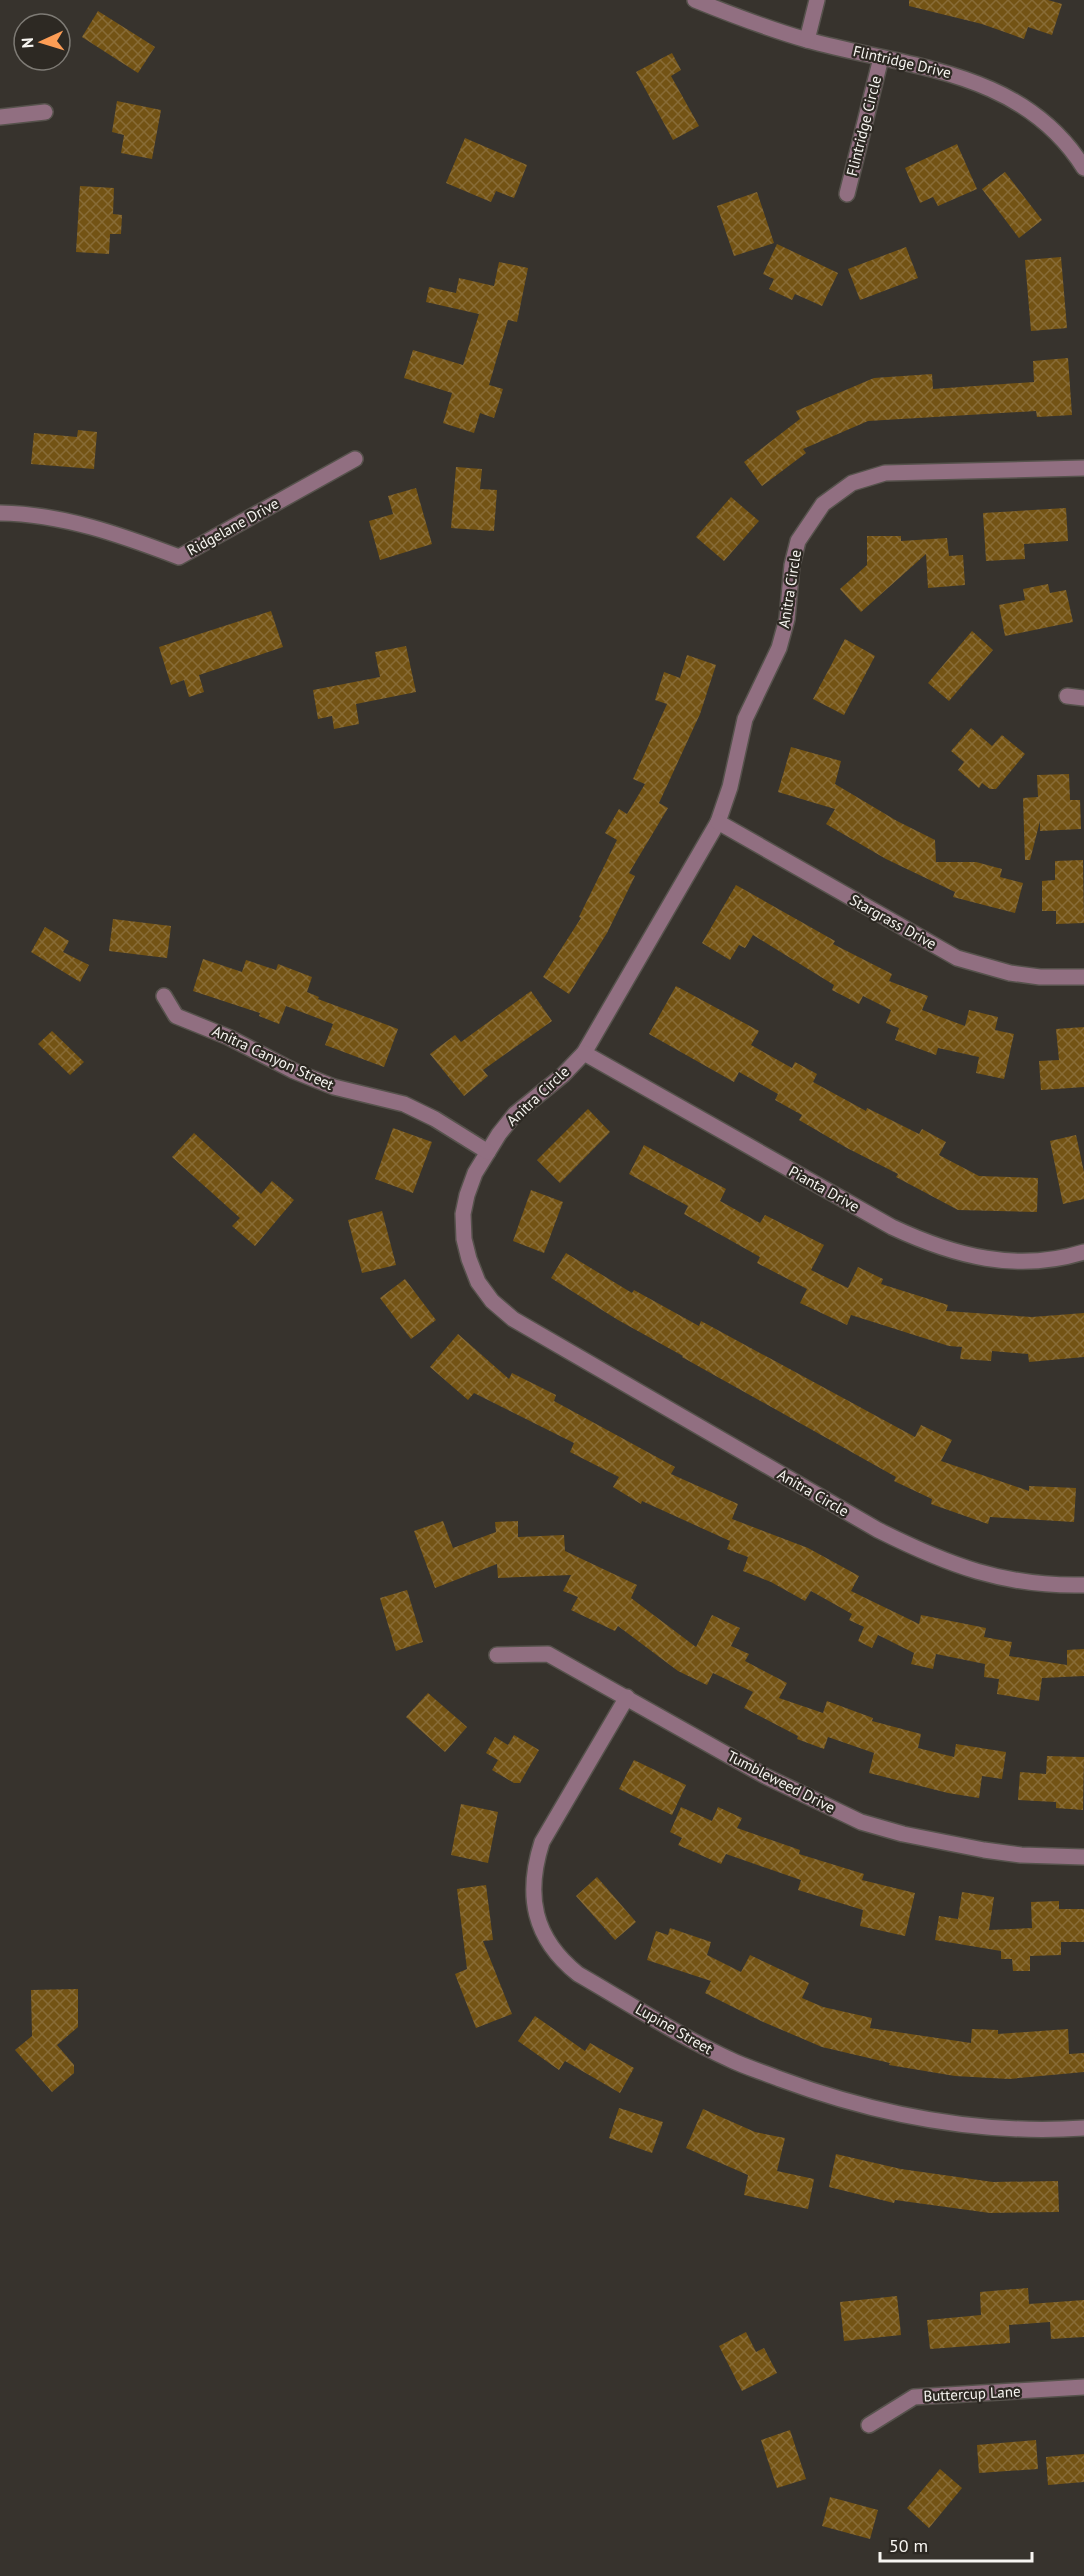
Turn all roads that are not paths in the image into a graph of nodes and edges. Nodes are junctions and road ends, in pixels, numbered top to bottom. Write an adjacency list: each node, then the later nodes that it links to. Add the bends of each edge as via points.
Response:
1 (695, 0): 3 (street, Flintridge Drive)
2 (817, 0): 3 (street)
3 (807, 40): 4 (street, Flintridge Drive)
4 (881, 58): 7 (street, Flintridge Drive, via 960,76 997,90 1037,117); 8 (street, Flintridge Circle)
5 (45, 112): 6 (street)
6 (0, 117)
7 (1084, 168)
8 (847, 194)
9 (355, 459): 11 (street, Ridgelane Drive, via 179,557 112,531 27,513)
10 (1084, 468): 14 (street, Anitra Circle, via 885,473 852,483 823,504 798,541 788,619 746,719)
11 (0, 513)
12 (1067, 696): 13 (street)
13 (1084, 698)
14 (718, 822): 15 (street, Stargrass Drive, via 957,958 1010,973); 17 (street, Anitra Circle)
15 (1084, 977)
16 (164, 996): 18 (street, Anitra Canyon Street, via 176,1016 228,1036 334,1087 404,1104)
17 (584, 1053): 18 (street, Anitra Circle, via 515,1114); 19 (street, Pianta Drive, via 930,1245 1004,1261 1040,1260)
18 (488, 1152): 20 (street, Anitra Circle, via 467,1195 464,1239 478,1282 513,1319 868,1524 929,1555 997,1577)
19 (1084, 1252)
20 (1084, 1585)
21 (497, 1655): 22 (street, Tumbleweed Drive, via 548,1654)
22 (627, 1697): 23 (street, Tumbleweed Drive, via 765,1776 861,1822 984,1851); 24 (street, Lupine Street, via 542,1842 534,1868 533,1894 538,1918 547,1942 561,1961 729,2060 805,2088 867,2107 930,2120 992,2128)
23 (1084, 1857)
24 (1084, 2128)
25 (1084, 2387): 26 (street, Buttercup Lane, via 914,2397)
26 (869, 2425)

